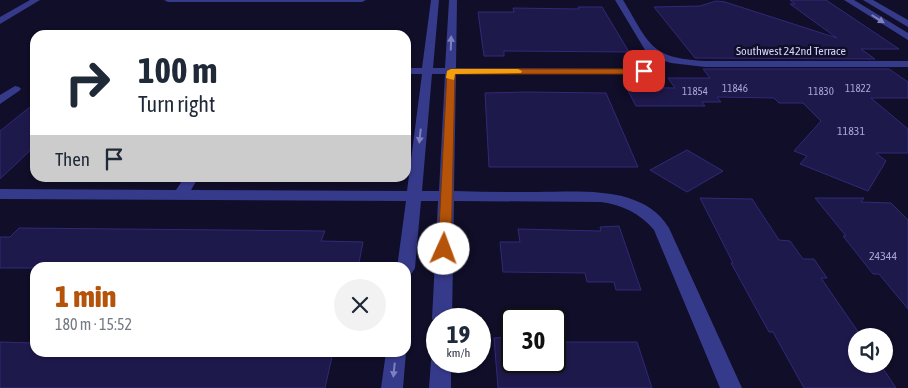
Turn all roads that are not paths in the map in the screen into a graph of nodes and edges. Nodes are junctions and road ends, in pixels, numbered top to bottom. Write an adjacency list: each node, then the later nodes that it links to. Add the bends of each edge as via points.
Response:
1 (36, 0): 9 (street)
2 (168, 0): 3 (street)
3 (362, 0)
4 (435, 0): 14 (street)
5 (453, 0): 15 (street, one-way to 5)
6 (619, 0): 12 (street, Southwest 242nd Terrace, via 651,50 674,61 705,64)
7 (848, 0): 11 (street, one-way to 11)
8 (868, 0): 10 (street)
9 (0, 20)
10 (908, 24)
11 (908, 38)
12 (908, 64)
13 (411, 71): 14 (street)
14 (427, 71): 15 (street); 22 (street, one-way to 22)
15 (451, 71): 16 (street); 23 (street)
16 (644, 71)
17 (15, 89): 18 (street)
18 (0, 100)
19 (188, 182): 21 (street)
20 (0, 194): 21 (street)
21 (180, 195): 22 (street)
22 (414, 197): 23 (street); 24 (street)
23 (446, 197): 25 (street); 30 (street, via 601,197 625,202 643,211 664,233)
24 (407, 262)
25 (442, 308)
26 (395, 357): 28 (street, one-way to 28)
27 (441, 373): 29 (street)
28 (392, 388)
29 (440, 388)
30 (731, 388)

